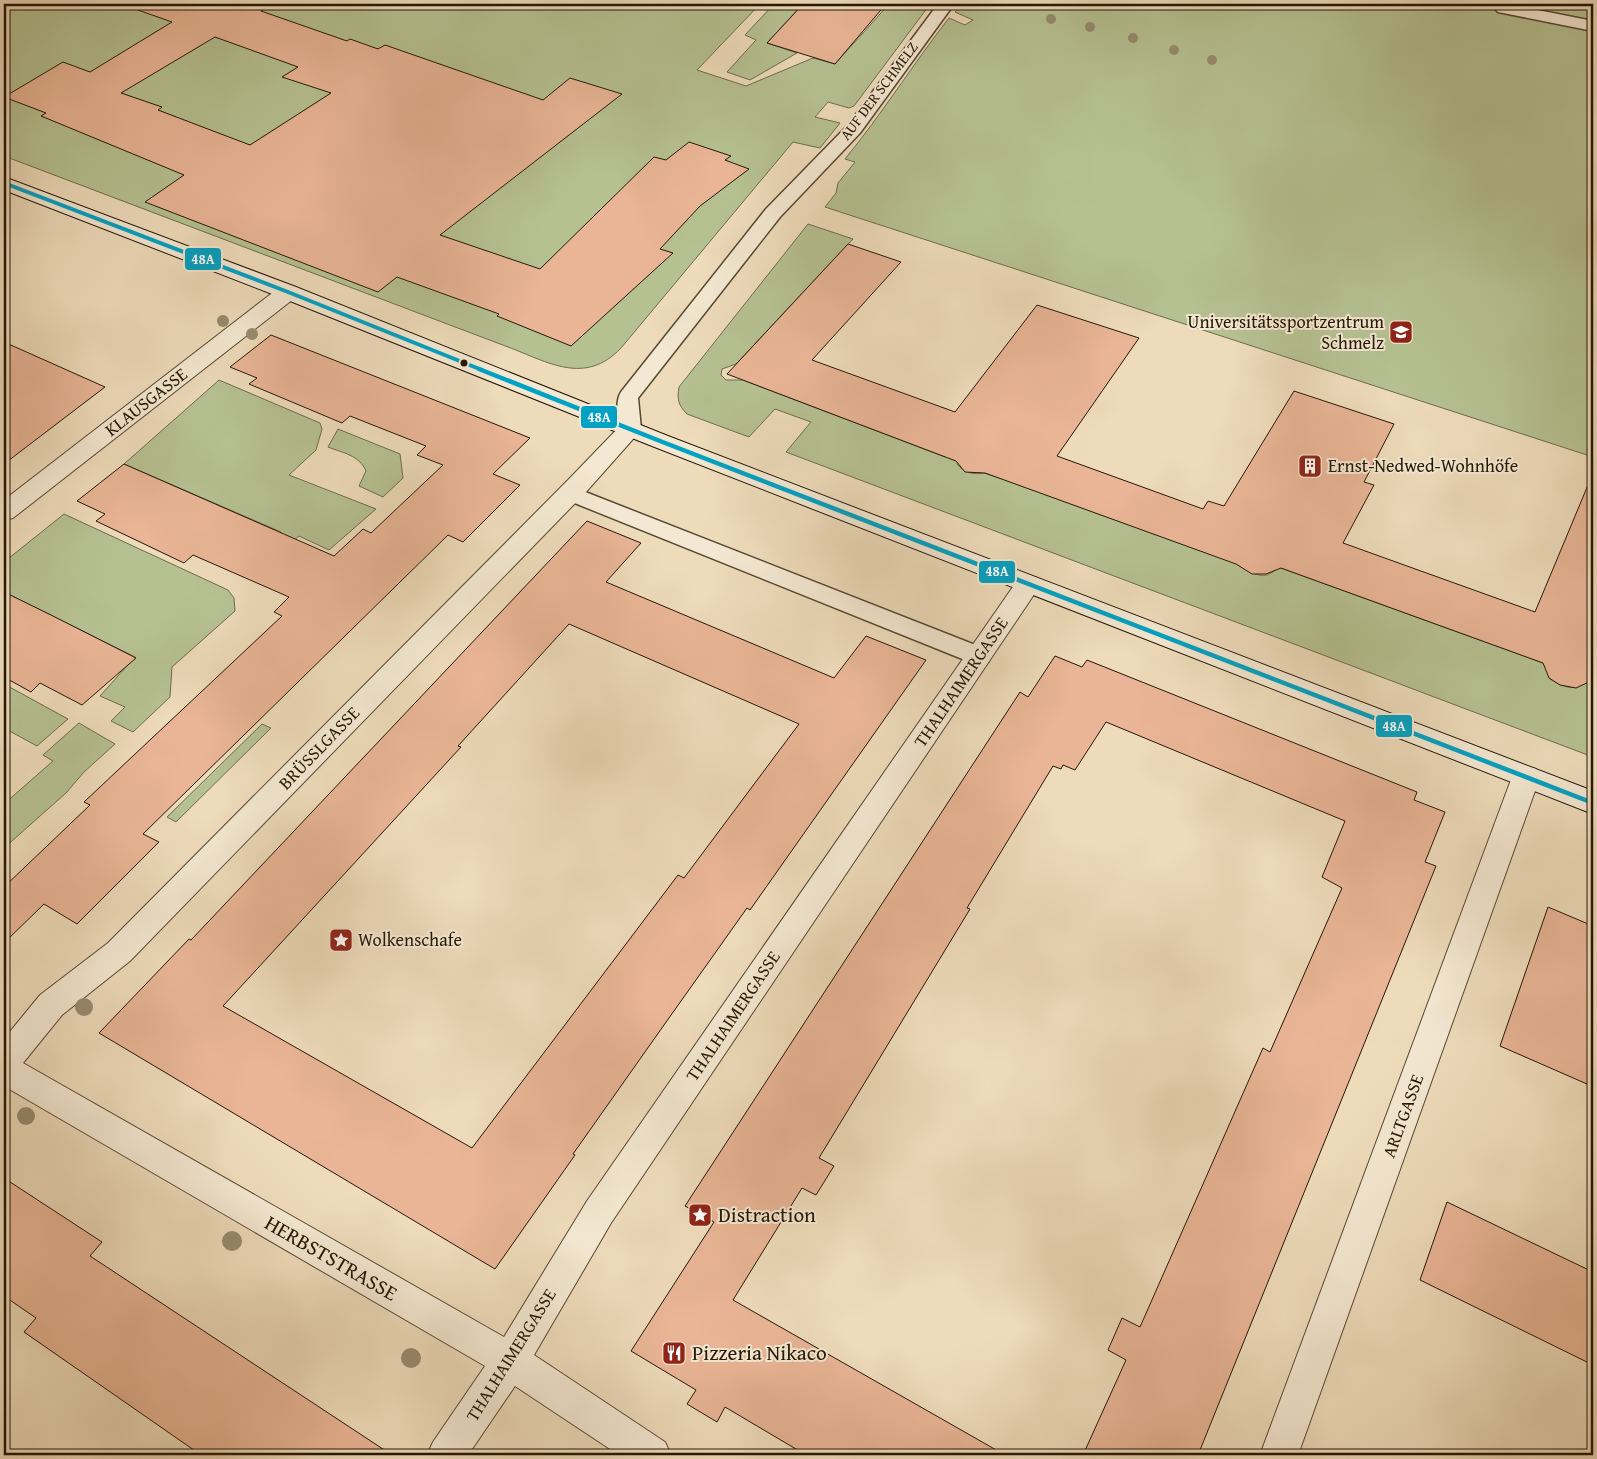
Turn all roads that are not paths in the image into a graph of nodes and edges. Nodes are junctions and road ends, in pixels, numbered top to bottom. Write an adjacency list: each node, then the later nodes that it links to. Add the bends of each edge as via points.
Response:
1 (946, 4): 6 (lane, AUF DER SCHMELZ, via 854,129 768,218 628,397)
2 (1498, 4): 3 (lane, via 1504,9)
3 (1593, 26)
4 (4, 183): 5 (street)
5 (288, 292): 6 (street); 8 (street, KLAUSGASSE)
6 (630, 429): 7 (street, BRÜSSLGASSE); 9 (street)
7 (570, 493): 10 (lane); 13 (street, BRÜSSLGASSE, via 119,952 51,1005)
8 (4, 512)
9 (1028, 584): 10 (street, THALHAIMERGASSE); 11 (street)
10 (978, 656): 15 (street, THALHAIMERGASSE, via 599,1212)
11 (1526, 777): 12 (street); 18 (street, ARLTGASSE)
12 (1593, 803)
13 (4, 1062)
14 (4, 1068): 15 (street, HERBSTSTRASSE)
15 (510, 1362): 16 (street, THALHAIMERGASSE); 17 (street, HERBSTSTRASSE)
16 (446, 1455)
17 (652, 1455)
18 (1279, 1455)

